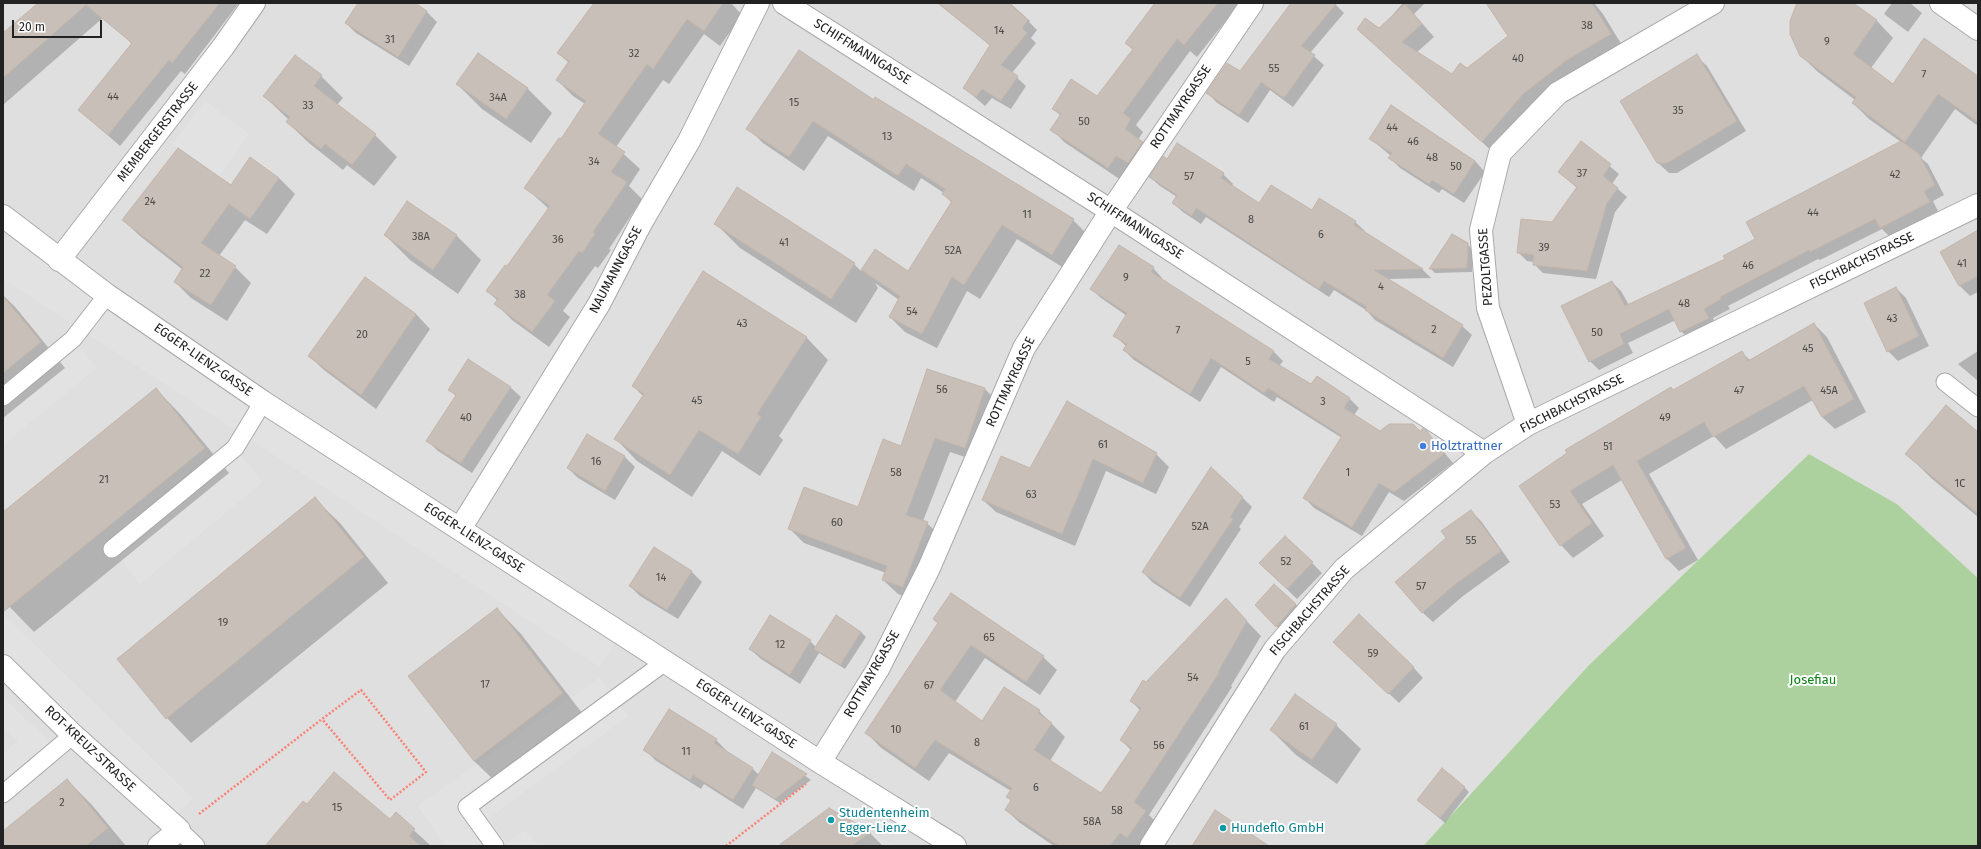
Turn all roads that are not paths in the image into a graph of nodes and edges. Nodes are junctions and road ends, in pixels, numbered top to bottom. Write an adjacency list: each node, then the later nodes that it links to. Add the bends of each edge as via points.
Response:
1 (254, 3): 11 (street, MEMBERGERSTRASSE, via 224,47)
2 (758, 3): 19 (street, NAUMANNGASSE, via 689,141 640,223 599,304)
3 (784, 3): 9 (street, SCHIFFMANNGASSE)
4 (1252, 3): 9 (street, ROTTMAYRGASSE)
5 (1713, 3): 17 (street, PEZOLTGASSE, via 1558,93 1500,153 1481,230 1488,308)
6 (1941, 3): 7 (street)
7 (1978, 29)
8 (1978, 204): 17 (street, FISCHBACHSTRASSE)
9 (1111, 210): 18 (street, SCHIFFMANNGASSE); 24 (street, ROTTMAYRGASSE, via 1024,348 929,568 878,669)
10 (3, 216): 11 (street, EGGER-LIENZ-GASSE)
11 (59, 260): 12 (street, EGGER-LIENZ-GASSE)
12 (107, 295): 14 (lane, via 73,339); 15 (street, EGGER-LIENZ-GASSE)
13 (1945, 382): 16 (lane)
14 (3, 397)
15 (264, 402): 19 (street, EGGER-LIENZ-GASSE); 20 (lane, via 235,448)
16 (1978, 408)
17 (1528, 424): 18 (street, FISCHBACHSTRASSE)
18 (1484, 453): 31 (street, FISCHBACHSTRASSE, via 1344,569 1275,650)
19 (460, 529): 21 (street, EGGER-LIENZ-GASSE)
20 (112, 549)
21 (665, 662): 24 (street, EGGER-LIENZ-GASSE); 29 (lane, via 467,807)
22 (3, 666): 23 (street, ROT-KREUZ-STRASSE)
23 (73, 735): 25 (lane); 26 (street, ROT-KREUZ-STRASSE)
24 (820, 762): 30 (street, EGGER-LIENZ-GASSE)
25 (3, 794)
26 (178, 830): 27 (street); 28 (lane)
27 (159, 846)
28 (196, 846)
29 (495, 846)
30 (955, 846)
31 (1151, 846)

